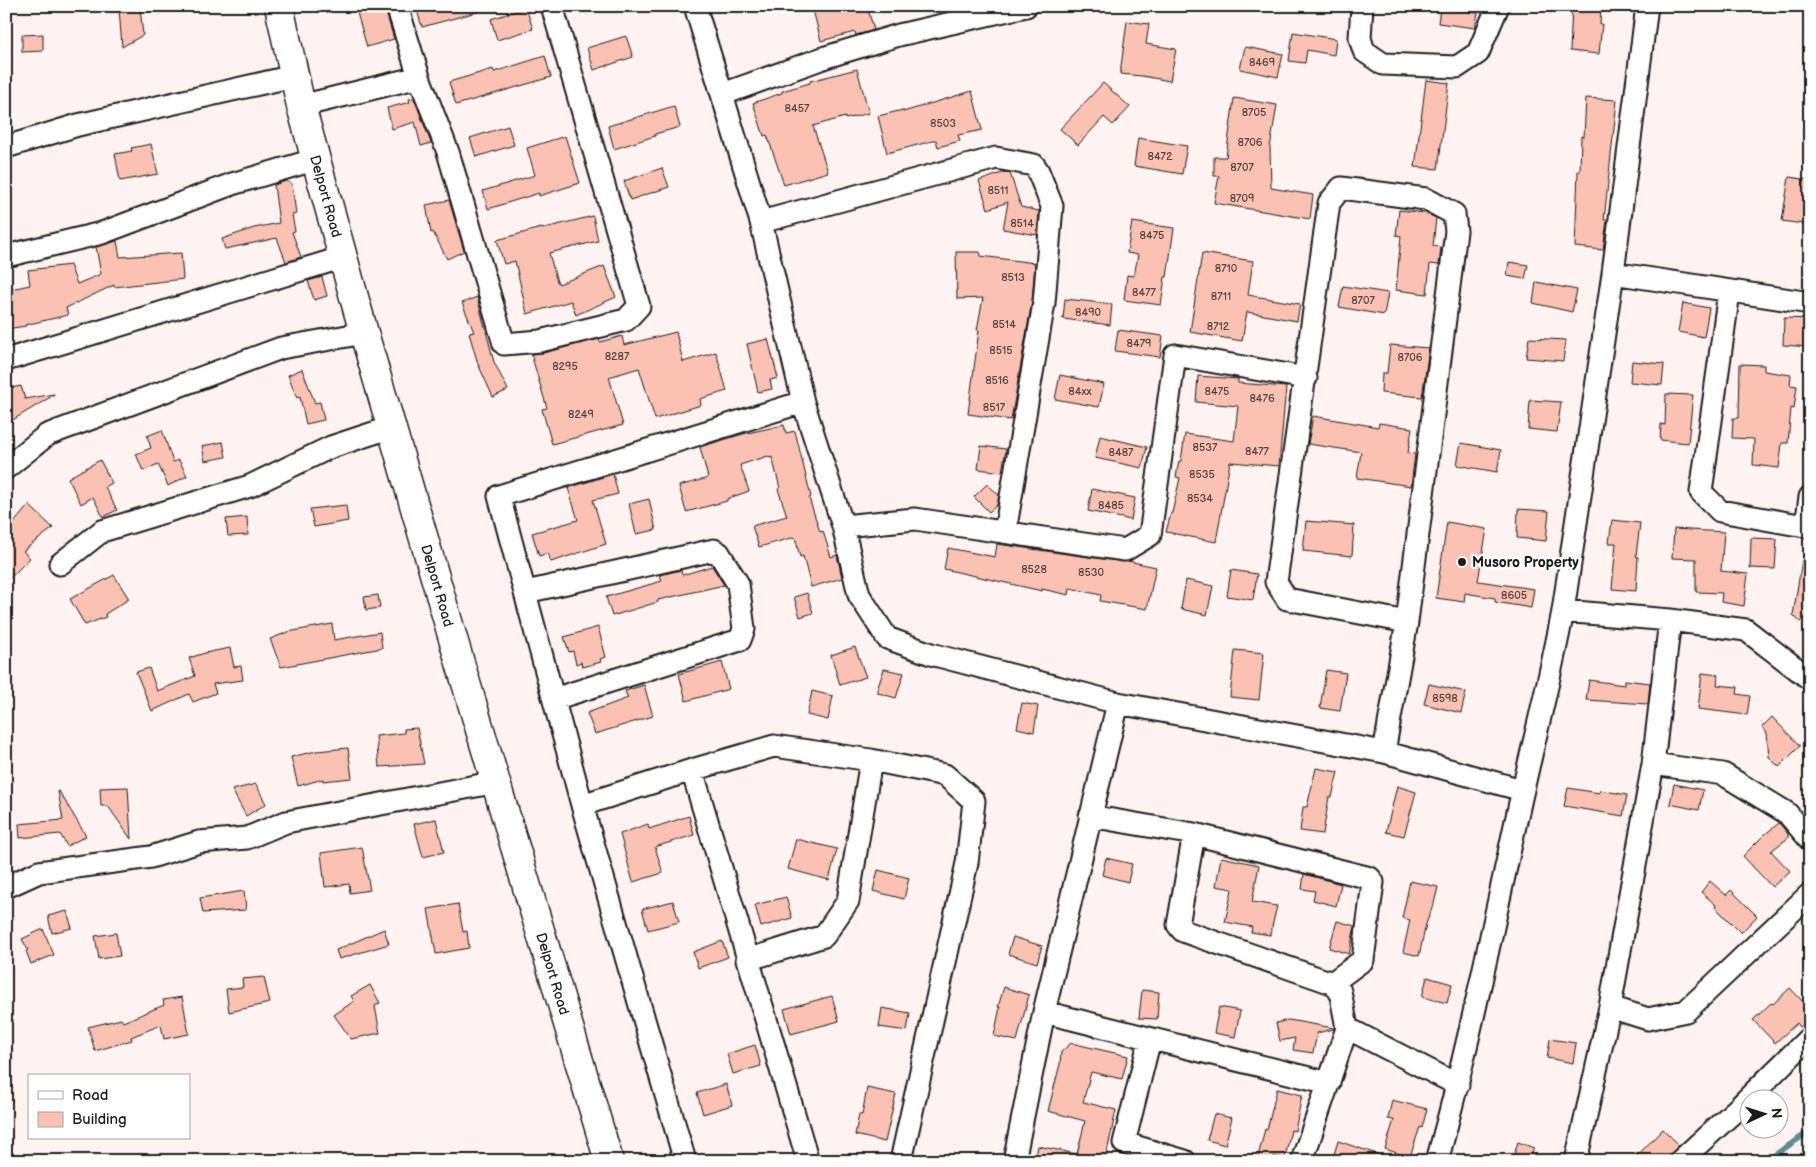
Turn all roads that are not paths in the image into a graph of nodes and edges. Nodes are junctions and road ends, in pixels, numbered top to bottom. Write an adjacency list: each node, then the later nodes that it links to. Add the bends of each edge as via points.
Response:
1 (279, 6): 9 (main road, Delport Road)
2 (397, 6): 10 (street)
3 (552, 6): 10 (street, via 639,306 626,320 540,341 504,344 448,152)
4 (695, 6): 11 (street)
5 (1026, 6): 11 (street, via 890,38)
6 (1362, 6): 7 (street, via 1360,38 1364,51 1383,64 1457,66 1478,53)
7 (1498, 6)
8 (1647, 6): 18 (street)
9 (294, 76): 12 (main road, Delport Road); 13 (street, via 78,125)
10 (419, 77): 12 (street)
11 (723, 94): 15 (street)
12 (301, 106): 14 (main road, Delport Road)
13 (6, 147)
14 (317, 159): 16 (street, via 232,184 102,234); 17 (main road, Delport Road)
15 (760, 222): 24 (street); 30 (street, via 996,158 1034,166 1038,171 1052,206 1044,303)
16 (6, 256)
17 (344, 257): 21 (main road, Delport Road); 22 (street)
18 (1614, 273): 19 (street); 33 (street)
19 (1728, 292): 20 (street); 29 (street, via 1701,492 1720,511)
20 (1810, 304)
21 (364, 334): 25 (main road, Delport Road); 26 (street, via 281,348 47,435)
22 (6, 360)
23 (1306, 378): 30 (street, via 1175,355 1150,535 1125,550); 35 (street, via 1276,582 1287,599); 35 (street, via 1329,203 1342,188 1426,199 1454,214 1456,231)
24 (803, 402): 28 (street); 32 (street, via 499,496)
25 (392, 427): 31 (street, via 331,447 250,486 102,530); 43 (main road, Delport Road)
26 (6, 468)
27 (1810, 497): 29 (street)
28 (842, 526): 30 (street, via 915,519); 38 (street, via 859,594 886,638 930,654)
29 (1808, 527)
30 (1006, 532)
31 (60, 564)
32 (526, 592): 37 (street); 37 (street, via 714,550 738,584 744,630 740,640)
33 (1563, 611): 34 (street); 44 (street)
34 (1670, 620): 36 (street, via 1746,630); 41 (street)
35 (1407, 622): 39 (street)
36 (1810, 679)
37 (554, 699): 45 (street)
38 (1118, 703): 39 (street); 46 (street)
39 (1384, 752): 44 (street)
40 (871, 760): 42 (street, via 774,746); 51 (street, via 848,901 824,936); 63 (street, via 945,775 974,801 967,863)
41 (1653, 764): 48 (street, via 1723,774 1787,813); 53 (street)
42 (692, 770): 45 (street); 51 (street)
43 (496, 782): 49 (street, via 286,822 247,838 199,842 151,857 39,872); 60 (main road, Delport Road)
44 (1522, 790): 59 (street)
45 (582, 805): 61 (street)
46 (1090, 816): 47 (street); 54 (street)
47 (1194, 834): 52 (street, via 1178,925 1183,931); 52 (street, via 1370,878 1373,882 1363,960)
48 (1810, 840)
49 (6, 887)
50 (1810, 894): 53 (street, via 1686,1011 1648,1020)
51 (747, 960): 62 (street)
52 (1332, 983): 55 (street, via 1340,991)
53 (1610, 1007): 68 (street)
54 (1044, 1012): 56 (street); 64 (street)
55 (1347, 1028): 58 (street); 59 (street)
56 (1150, 1038): 58 (street); 65 (street, via 1124,1143)
57 (1810, 1038): 69 (street)
58 (1329, 1083): 66 (street)
59 (1458, 1085): 67 (street)
60 (609, 1161)
61 (685, 1161)
62 (808, 1161)
63 (901, 1161)
64 (1014, 1161)
65 (1185, 1161)
66 (1302, 1161)
67 (1437, 1161)
68 (1576, 1161)
69 (1680, 1161)

